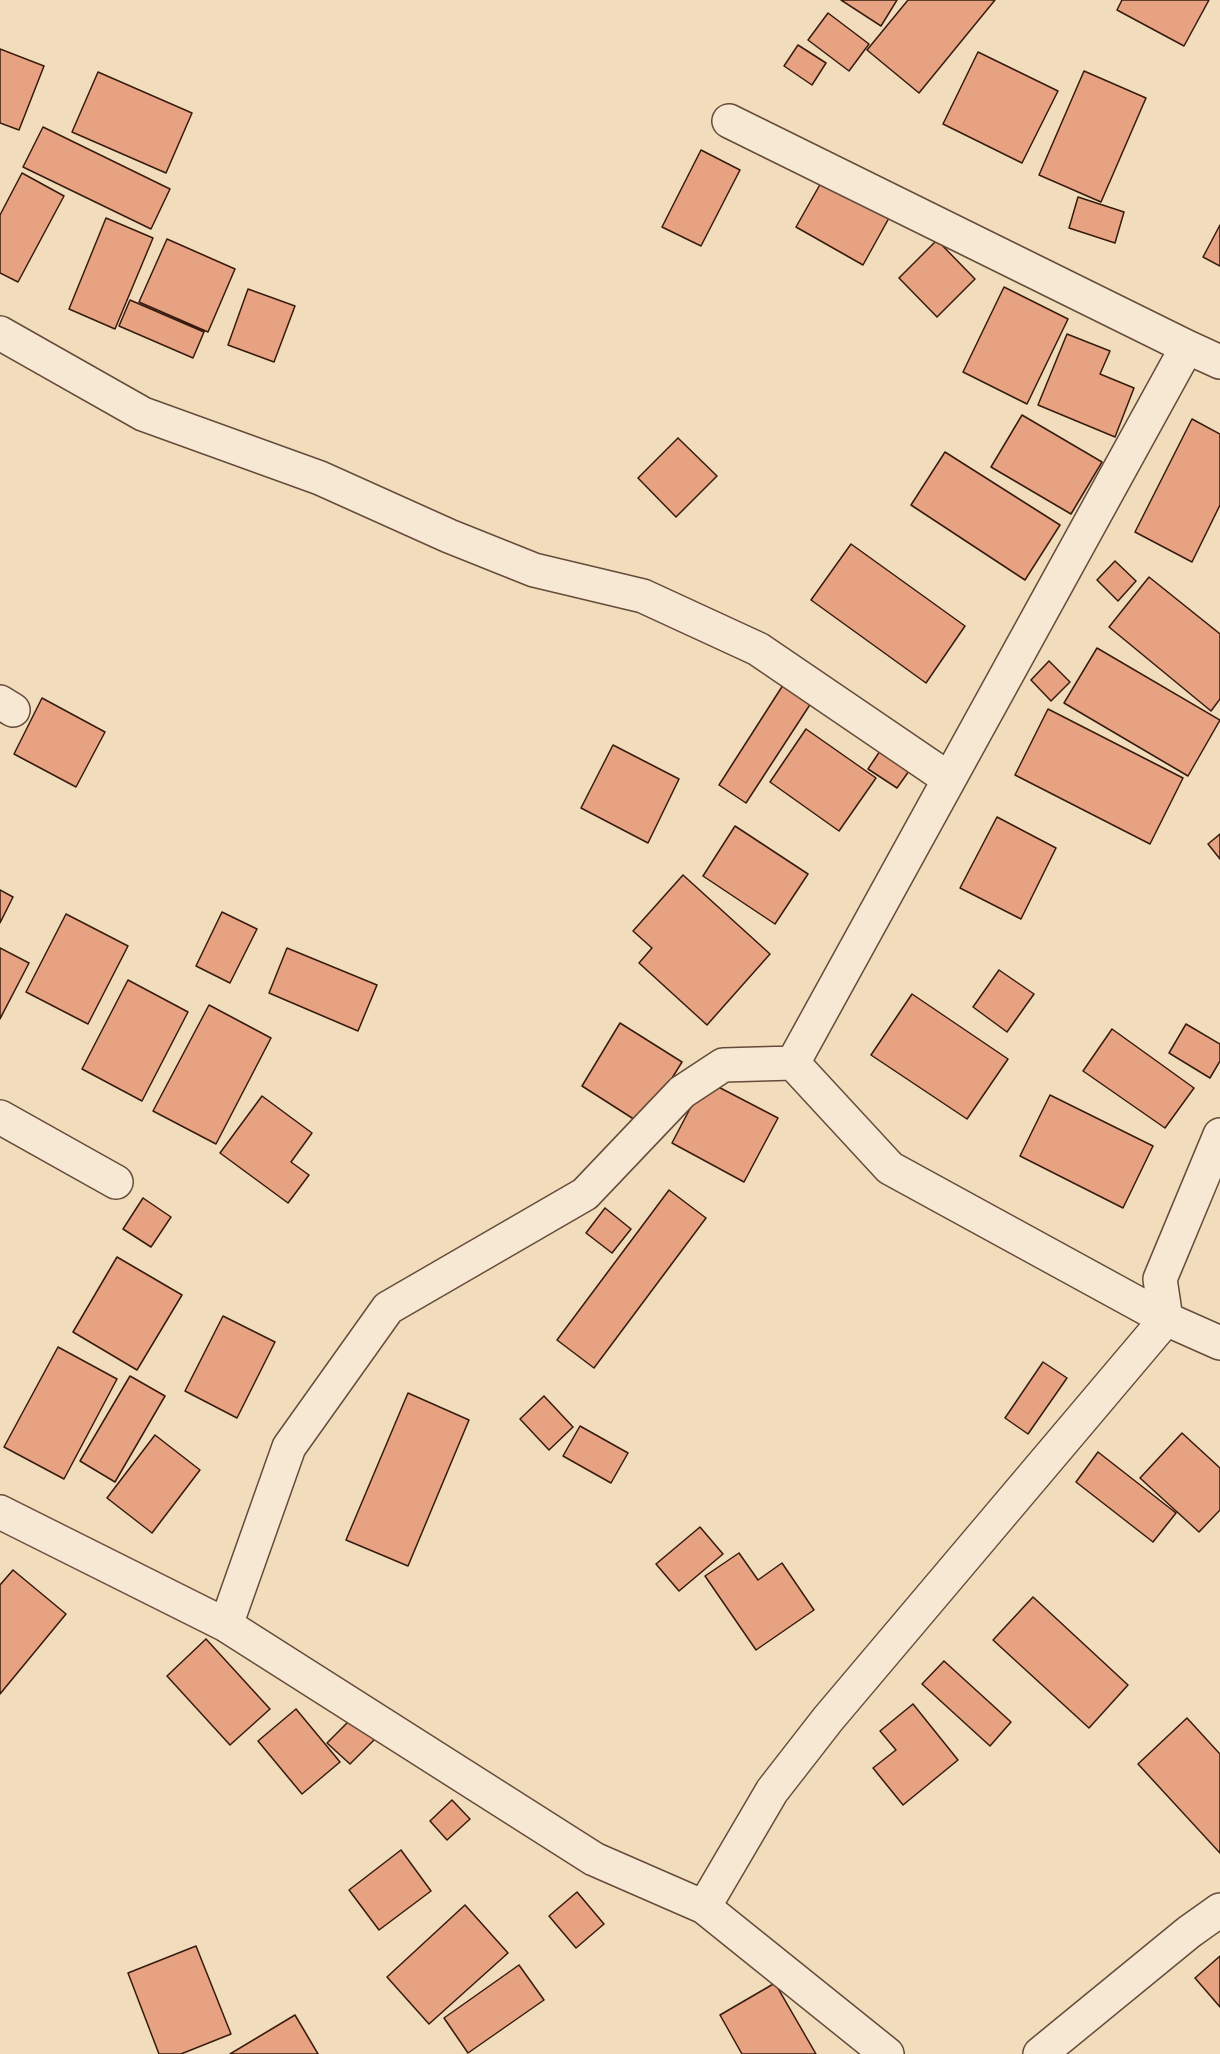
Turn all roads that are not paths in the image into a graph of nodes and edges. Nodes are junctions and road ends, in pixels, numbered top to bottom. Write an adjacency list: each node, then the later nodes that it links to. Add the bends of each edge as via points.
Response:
1 (729, 121): 3 (street)
2 (0, 333): 5 (street, via 143,414 320,478 534,570 644,596 758,649)
3 (1186, 347): 4 (street); 5 (street)
4 (1220, 362)
5 (950, 779): 6 (street)
6 (793, 1063): 10 (street, via 890,1168); 13 (street, via 723,1065 682,1092 585,1194 388,1308 289,1447)
7 (0, 1117): 9 (street)
8 (1220, 1135): 10 (street, via 1160,1279)
9 (116, 1182)
10 (1166, 1319): 11 (street); 14 (street, via 814,1737 772,1791)
11 (1220, 1343)
12 (0, 1512): 13 (street)
13 (226, 1625): 14 (street, via 594,1859)
14 (704, 1906): 16 (street)
15 (1220, 1910): 17 (street)
16 (887, 2054)
17 (1041, 2054)

